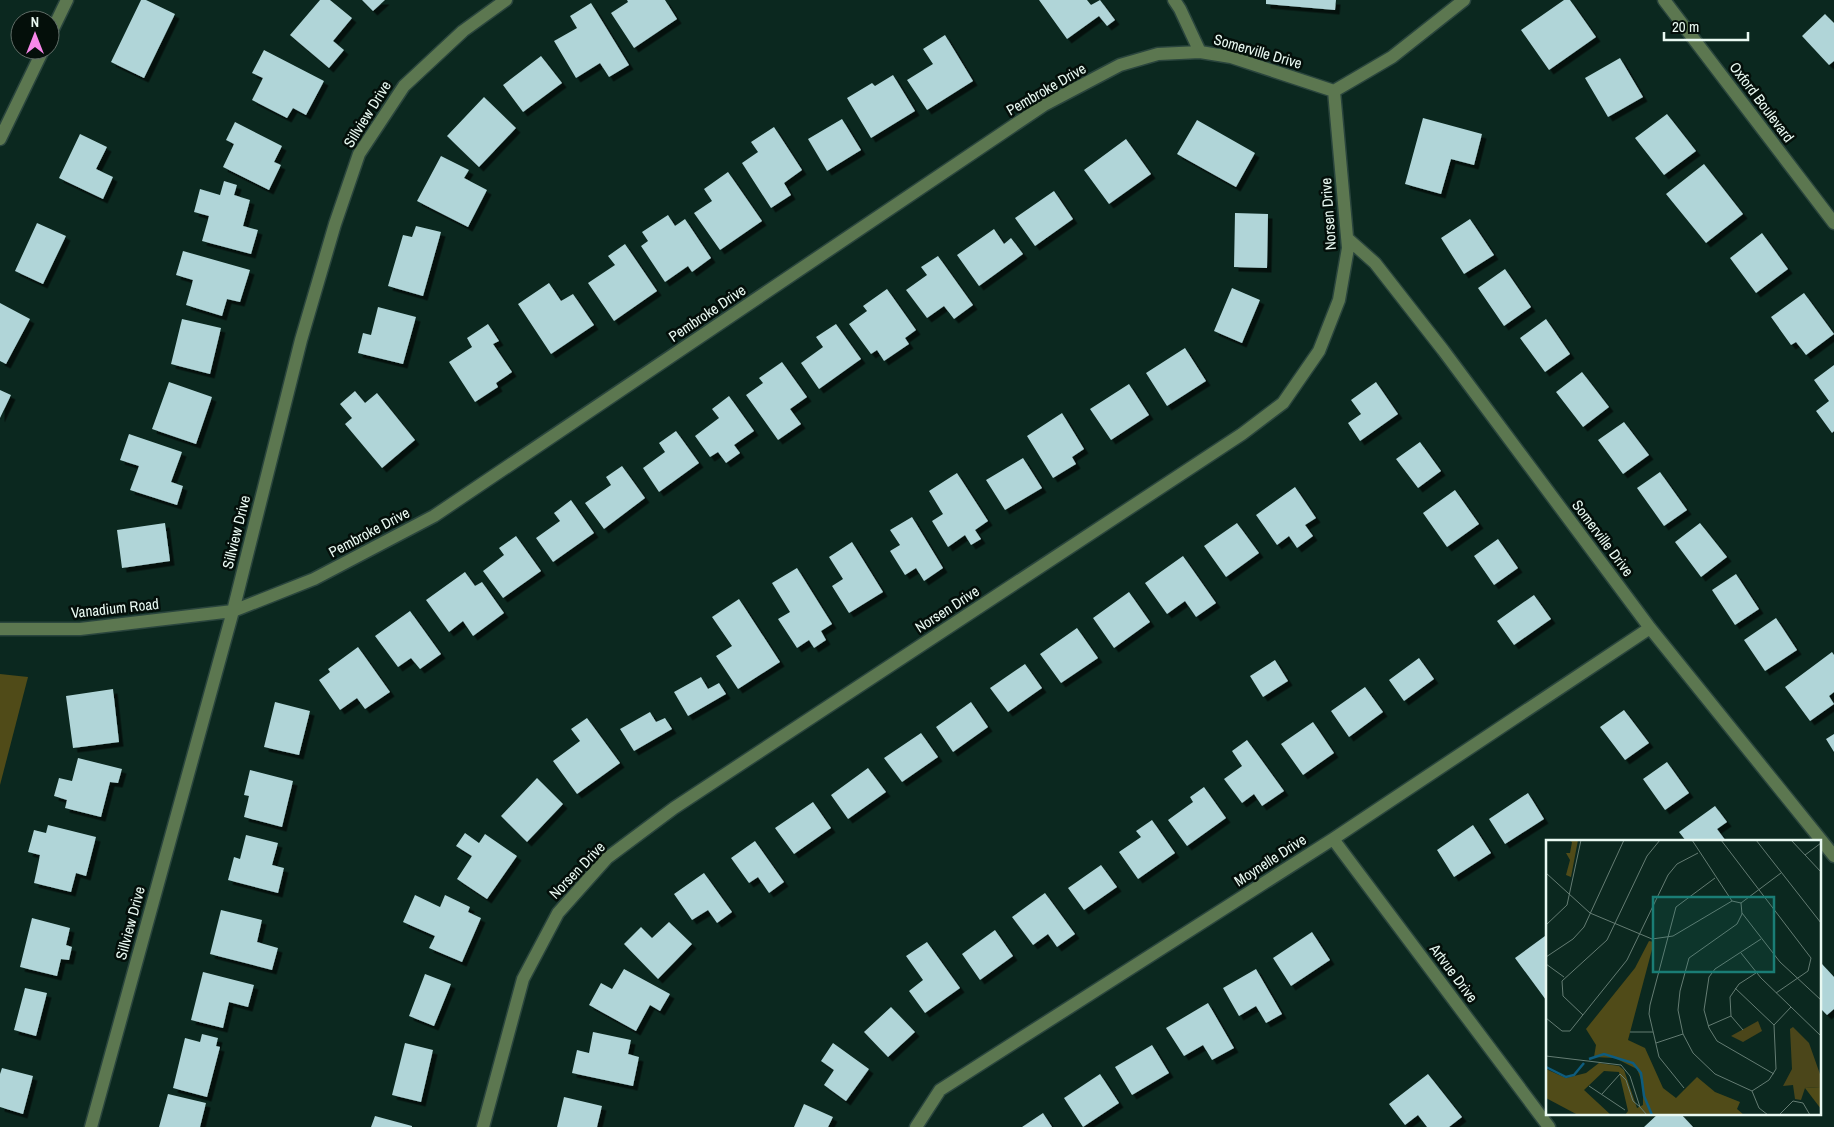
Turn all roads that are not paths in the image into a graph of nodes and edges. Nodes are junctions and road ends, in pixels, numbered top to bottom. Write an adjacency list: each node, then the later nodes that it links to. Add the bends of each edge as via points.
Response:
1 (67, 0): 6 (street)
2 (506, 0): 13 (street, Sillview Drive, via 463,31 404,86 359,154 301,340)
3 (1174, 0): 7 (street, Somerville Drive)
4 (1464, 0): 9 (street, via 1392,57)
5 (1664, 0): 11 (street, Oxford Boulevard)
6 (60, 14)
7 (1200, 52): 9 (street, Somerville Drive, via 1231,57); 13 (street, Pembroke Drive, via 1158,54 1120,66 1044,105 434,516 314,579)
8 (38, 60): 10 (street)
9 (1334, 91): 12 (street, Norsen Drive)
10 (0, 140)
11 (1834, 224)
12 (1348, 239): 14 (street, Somerville Drive, via 1375,263 1443,350); 21 (street, Norsen Drive, via 1340,300 1319,351 1283,403 1234,439 674,808 607,858 558,913 523,979)
13 (233, 611): 15 (street, Vanadium Road, via 80,629); 20 (street, Sillview Drive)
14 (1650, 628): 16 (street, Moynelle Drive); 17 (street, Somerville Drive)
15 (0, 629)
16 (1333, 839): 22 (street, Moynelle Drive, via 940,1090); 23 (street, Artvue Drive)
17 (1821, 840)
18 (1822, 841): 19 (street, Somerville Drive)
19 (1834, 856)
20 (90, 1127)
21 (483, 1127)
22 (916, 1127)
23 (1549, 1127)

